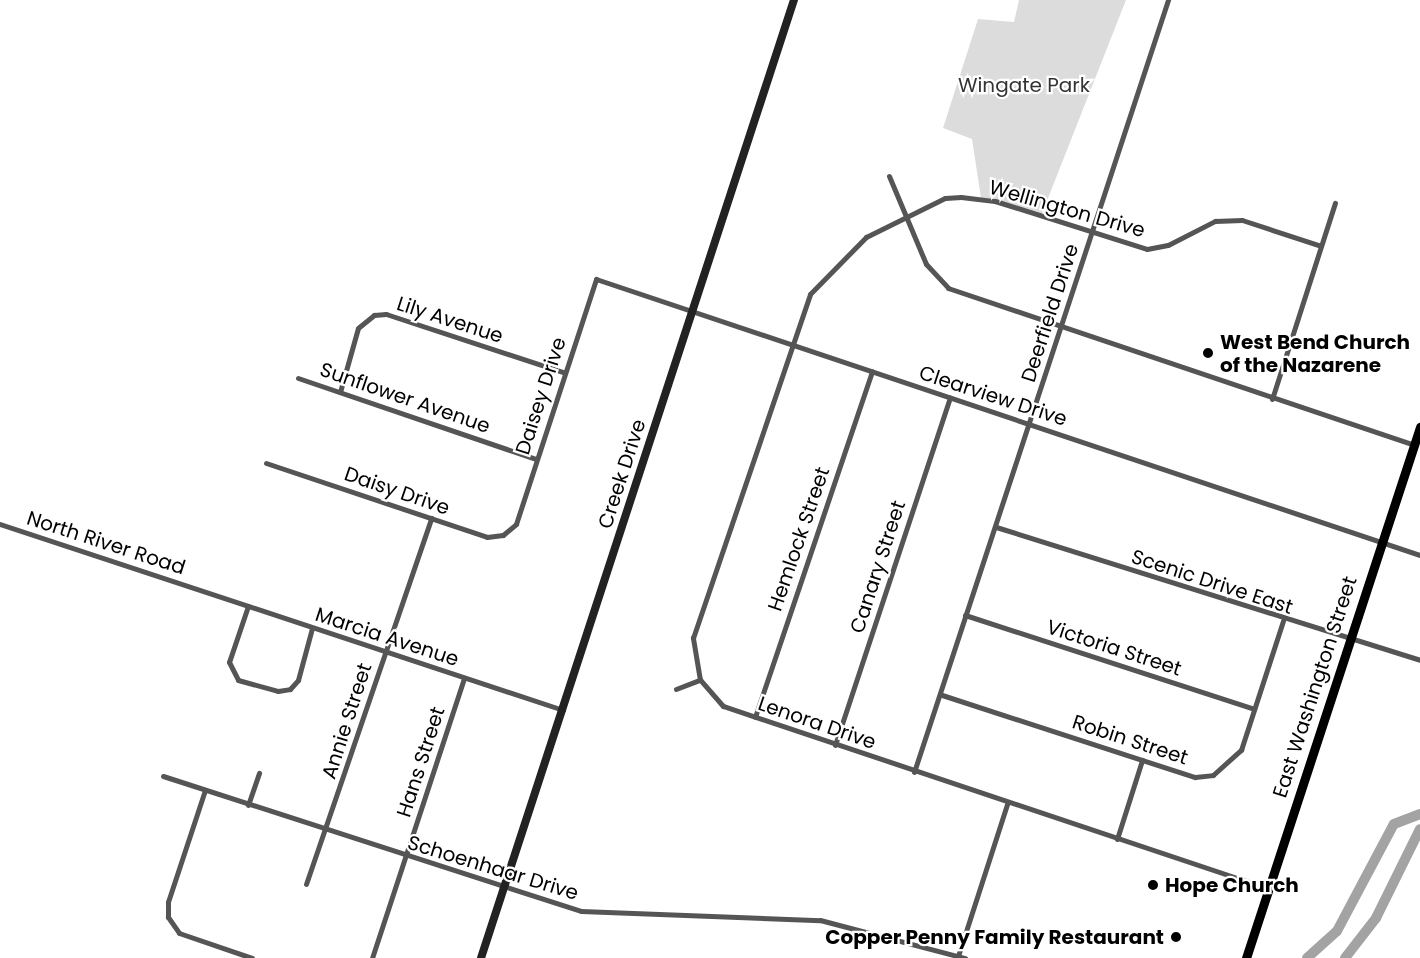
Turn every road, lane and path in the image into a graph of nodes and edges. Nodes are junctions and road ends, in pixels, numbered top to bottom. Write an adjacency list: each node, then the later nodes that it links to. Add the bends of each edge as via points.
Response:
1 (794, 0): 9 (street, Creek Drive)
2 (1168, 0): 6 (street, Deerfield Drive)
3 (889, 176): 5 (street)
4 (1335, 203): 7 (street)
5 (906, 216): 6 (street, Wellington Drive, via 945,198 981,198); 10 (street, via 926,264 948,288); 11 (street, Wellington Drive, via 840,258 810,294)
6 (1092, 232): 7 (street, Wellington Drive, via 1158,249 1215,221 1242,220); 10 (street, Deerfield Drive)
7 (1321, 246): 17 (street)
8 (596, 279): 9 (street, Clearview Drive); 13 (street, Daisey Drive)
9 (692, 311): 11 (street, Clearview Drive); 42 (street, Creek Drive)
10 (1062, 328): 17 (street); 18 (street, Deerfield Drive)
11 (790, 344): 12 (street, Clearview Drive); 38 (street, via 693,638)
12 (872, 371): 16 (street, Clearview Drive); 43 (street, Hemlock Street)
13 (565, 373): 15 (street, Lily Avenue, via 386,314 374,315 358,328); 21 (street, Daisey Drive)
14 (298, 378): 15 (street, Sunflower Avenue)
15 (340, 392): 21 (street, Sunflower Avenue)
16 (950, 398): 18 (street, Clearview Drive); 44 (street, Canary Street)
17 (1272, 399): 20 (street)
18 (1029, 424): 26 (street, Deerfield Drive); 27 (street, Clearview Drive)
19 (1420, 427): 20 (main road, East Washington Street)
20 (1414, 445): 27 (main road, East Washington Street)
21 (536, 459): 25 (street, Daisey Drive)
22 (266, 463): 23 (street, Daisy Drive)
23 (431, 518): 25 (street, Daisy Drive, via 487,537 503,535); 35 (street, Annie Street)
24 (0, 524): 29 (street, North River Road)
25 (516, 524)
26 (996, 527): 31 (street, Deerfield Drive); 32 (street, Scenic Drive East)
27 (1381, 542): 28 (street, Clearview Drive); 34 (main road, East Washington Street)
28 (1420, 555)
29 (203, 590): 30 (street, Marcia Avenue)
30 (248, 606): 33 (street, Marcia Avenue); 33 (street, via 229,662 238,680 278,691 290,688 298,680)
31 (965, 615): 40 (street, Deerfield Drive); 41 (street, Victoria Street)
32 (1283, 621): 34 (street, Scenic Drive East); 41 (street, Robin Street)
33 (312, 628): 35 (street, Marcia Avenue)
34 (1347, 641): 36 (street, Scenic Drive East); 57 (main road, East Washington Street)
35 (385, 652): 37 (street, Marcia Avenue); 52 (street, Annie Street)
36 (1420, 660)
37 (464, 678): 42 (street, Marcia Avenue); 54 (street, Hans Street)
38 (700, 680): 39 (street); 43 (street, Lenora Drive, via 723,706)
39 (676, 689)
40 (942, 694): 45 (street, Robin Street); 46 (street, Deerfield Drive)
41 (1254, 709): 45 (street, Robin Street, via 1241,750 1213,775 1195,777)
42 (563, 710): 56 (street, Creek Drive)
43 (755, 717): 44 (street, Lenora Drive)
44 (835, 745): 46 (street, Lenora Drive)
45 (1142, 760): 53 (street)
46 (914, 772): 50 (street, Lenora Drive)
47 (259, 773): 51 (street)
48 (163, 776): 49 (street, Schoenhaar Drive)
49 (205, 790): 51 (street, Schoenhaar Drive); 59 (street, via 168,902 168,917 178,933)
50 (1007, 804): 53 (street, Lenora Drive); 58 (street)
51 (249, 805): 52 (street, Schoenhaar Drive)
52 (326, 831): 54 (street, Schoenhaar Drive); 55 (street, Annie Street)
53 (1117, 839): 57 (street, Lenora Drive)
54 (406, 858): 56 (street, Schoenhaar Drive); 60 (street, Hans Street)
55 (306, 884)
56 (503, 888): 58 (street, Schoenhaar Drive, via 611,915 820,920); 61 (street, Creek Drive)
57 (1270, 889): 63 (main road, East Washington Street)
58 (958, 957): 62 (street, Schoenhaar Drive)
59 (252, 958)
60 (372, 958)
61 (481, 958)
62 (965, 958)
63 (1246, 958)

